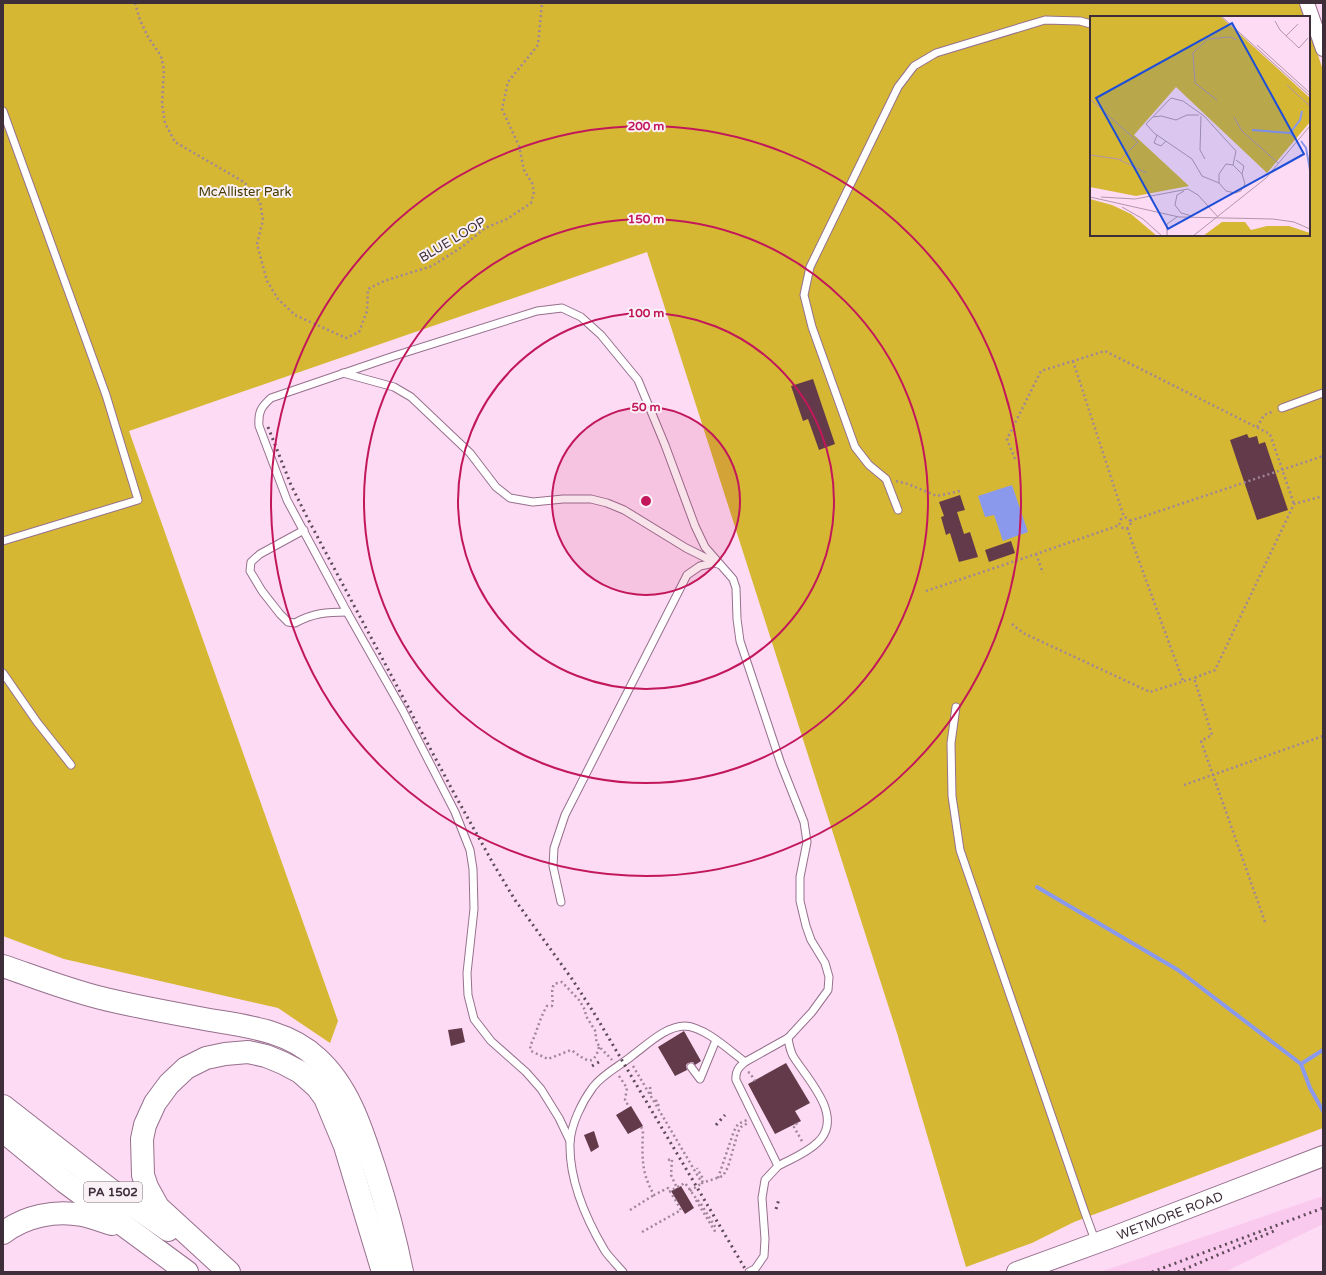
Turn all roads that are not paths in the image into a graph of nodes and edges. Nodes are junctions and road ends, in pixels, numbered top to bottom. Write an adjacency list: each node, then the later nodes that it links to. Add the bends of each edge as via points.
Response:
1 (1307, 3): 3 (street)
2 (1090, 24): 8 (lane, via 1045,20 936,53 914,66 898,87 810,267 804,295 812,327 855,447 869,465 886,479)
3 (1323, 49)
4 (3, 111): 10 (lane, via 106,395 138,500)
5 (343, 373): 9 (lane, via 271,398 262,406 258,417 259,426 287,500); 11 (lane, via 394,387 411,397 470,453 496,487 510,498 533,502 592,499 607,503 624,510); 12 (lane, via 537,311 562,308 581,317 601,335 638,380 666,445 695,526 705,547)
6 (1323, 393): 7 (lane)
7 (1282, 408)
8 (898, 510)
9 (304, 530): 13 (lane); 13 (lane, via 260,554 251,562 250,571 262,591 288,622 296,623 322,612)
10 (3, 541)
11 (714, 563): 12 (lane); 17 (lane, via 700,566 687,575 565,815 554,848 553,860)
12 (722, 566): 21 (lane, via 733,579 736,588 740,641 781,764 804,822 807,842 800,877 800,901 811,940 825,963 829,977 828,990 823,999)
13 (347, 612): 27 (lane, via 406,717 455,812 470,850 474,909 467,973 468,995 474,1019 491,1041 541,1089)
14 (3, 673): 16 (lane)
15 (956, 707): 32 (lane, via 951,743 952,796 960,850)
16 (71, 765)
17 (561, 902)
18 (3, 966): 36 (highway, via 100,998 261,1029 292,1041 316,1057 341,1086 354,1110 394,1232)
19 (668, 1031): 20 (lane); 22 (lane, via 686,1026); 27 (lane, via 607,1074 594,1087 583,1102)
20 (673, 1038)
21 (788, 1038): 23 (lane); 29 (lane, via 792,1054 823,1102 827,1116 823,1135 818,1142)
22 (716, 1040): 23 (lane); 24 (lane, via 700,1079)
23 (745, 1062): 29 (lane, via 737,1070 736,1080)
24 (691, 1068)
25 (3, 1106): 34 (highway, PA 1502, via 108,1188)
26 (3, 1131): 30 (highway, PA 1502)
27 (570, 1141): 37 (lane, via 571,1165 584,1207 606,1252)
28 (1323, 1156): 32 (main road, WETMORE ROAD)
29 (778, 1166): 38 (lane, via 765,1180 762,1198 764,1256 755,1269)
30 (127, 1229): 31 (highway, via 82,1215 58,1214 20,1221); 33 (highway, PA 1502)
31 (3, 1233)
32 (1096, 1243): 39 (main road, WETMORE ROAD)
33 (187, 1272)
34 (229, 1272): 35 (highway, via 158,1207 143,1175 142,1139 155,1103 169,1084 186,1068 206,1058 248,1052 266,1056 300,1072 325,1098 345,1146)
35 (383, 1272)
36 (402, 1272)
37 (623, 1272)
38 (749, 1272)
39 (1017, 1272)

